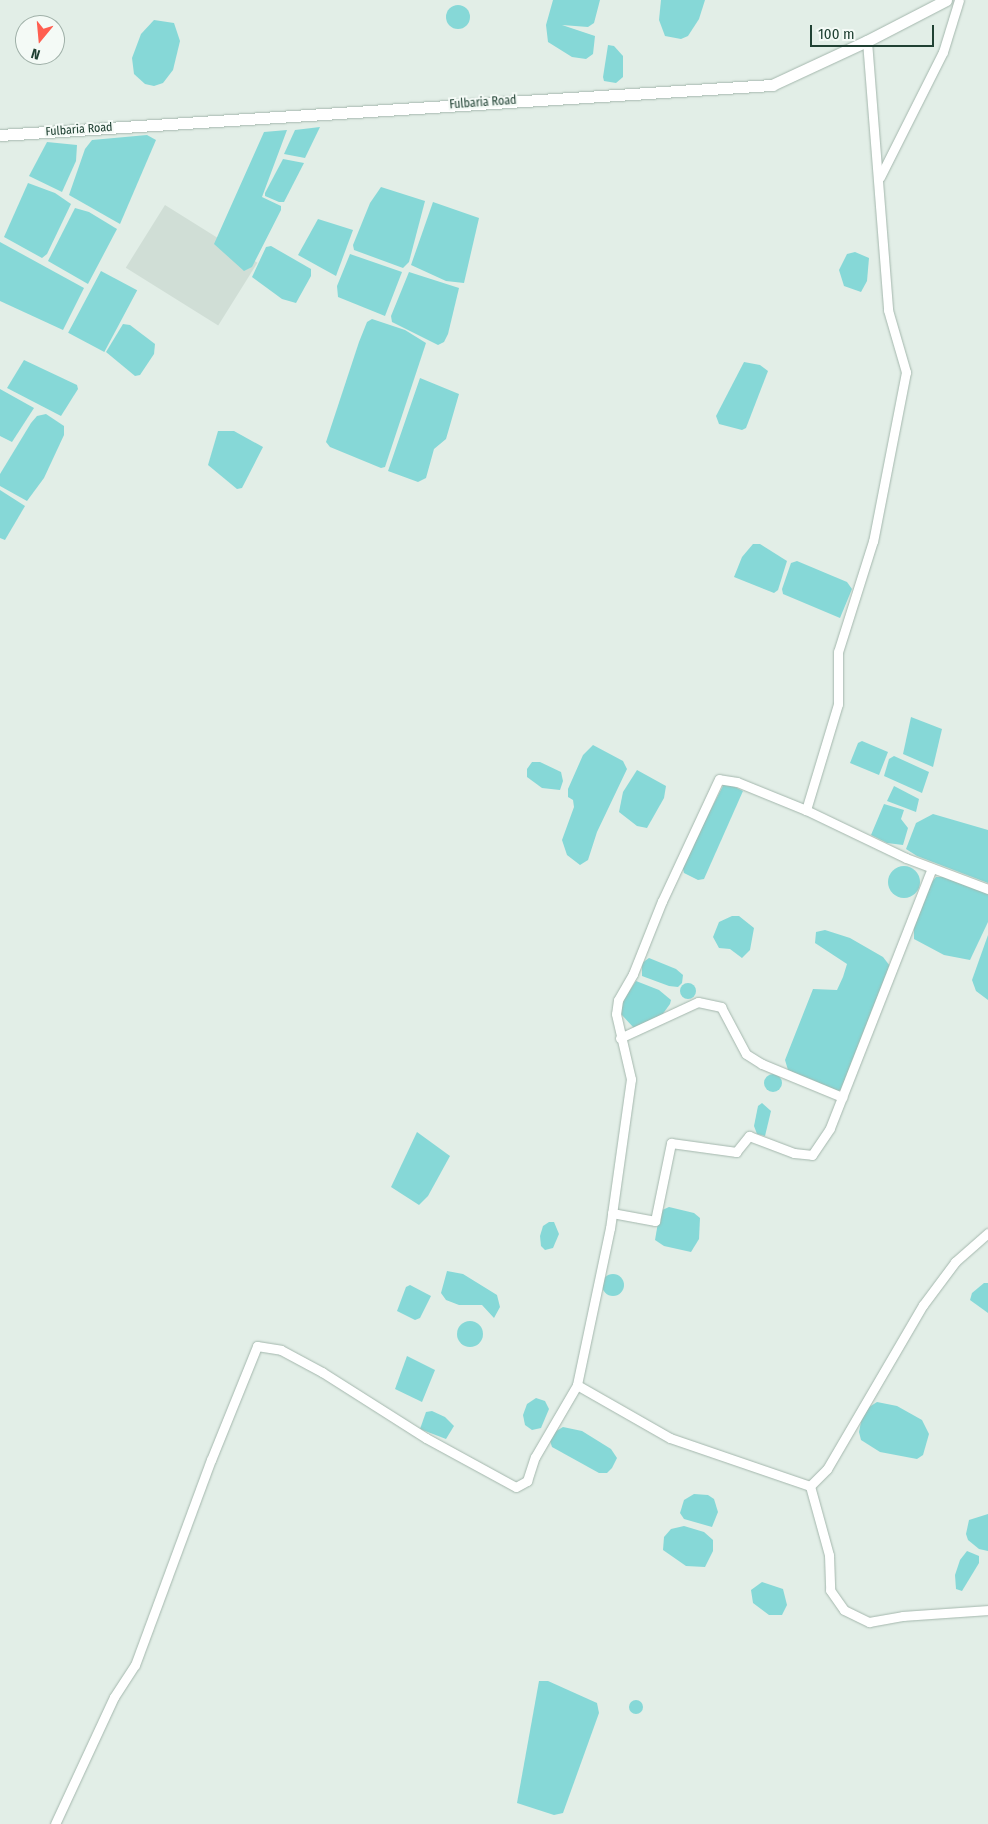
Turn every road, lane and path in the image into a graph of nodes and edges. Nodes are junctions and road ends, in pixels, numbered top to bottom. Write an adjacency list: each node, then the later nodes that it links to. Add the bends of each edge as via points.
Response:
1 (946, 0): 3 (main road, Fulbaria Road)
2 (959, 0): 5 (street, via 943,52)
3 (867, 42): 4 (main road, Fulbaria Road, via 772,85); 5 (street)
4 (0, 136)
5 (879, 178): 6 (street, via 888,310 906,372 872,541 838,652 838,704)
6 (806, 810): 7 (street); 9 (street, via 732,780 719,780 662,901 633,974 618,1000 616,1014)
7 (932, 868): 8 (street); 10 (street)
8 (988, 889)
9 (620, 1038): 10 (street, via 698,1002 721,1007 746,1054 762,1064); 11 (street, via 631,1079)
10 (842, 1097): 11 (street, via 830,1128 812,1155 794,1153 749,1136 736,1152 671,1143 655,1221)
11 (612, 1213): 13 (street)
12 (988, 1233): 14 (street, via 955,1262 923,1304 827,1469)
13 (577, 1385): 14 (street, via 670,1438); 16 (street, via 535,1457 527,1480 516,1487 426,1438 322,1372 281,1350 257,1346 207,1468 135,1665 114,1697)
14 (810, 1486): 15 (street, via 829,1555 830,1590 844,1610 868,1622)
15 (988, 1610)
16 (55, 1824)

